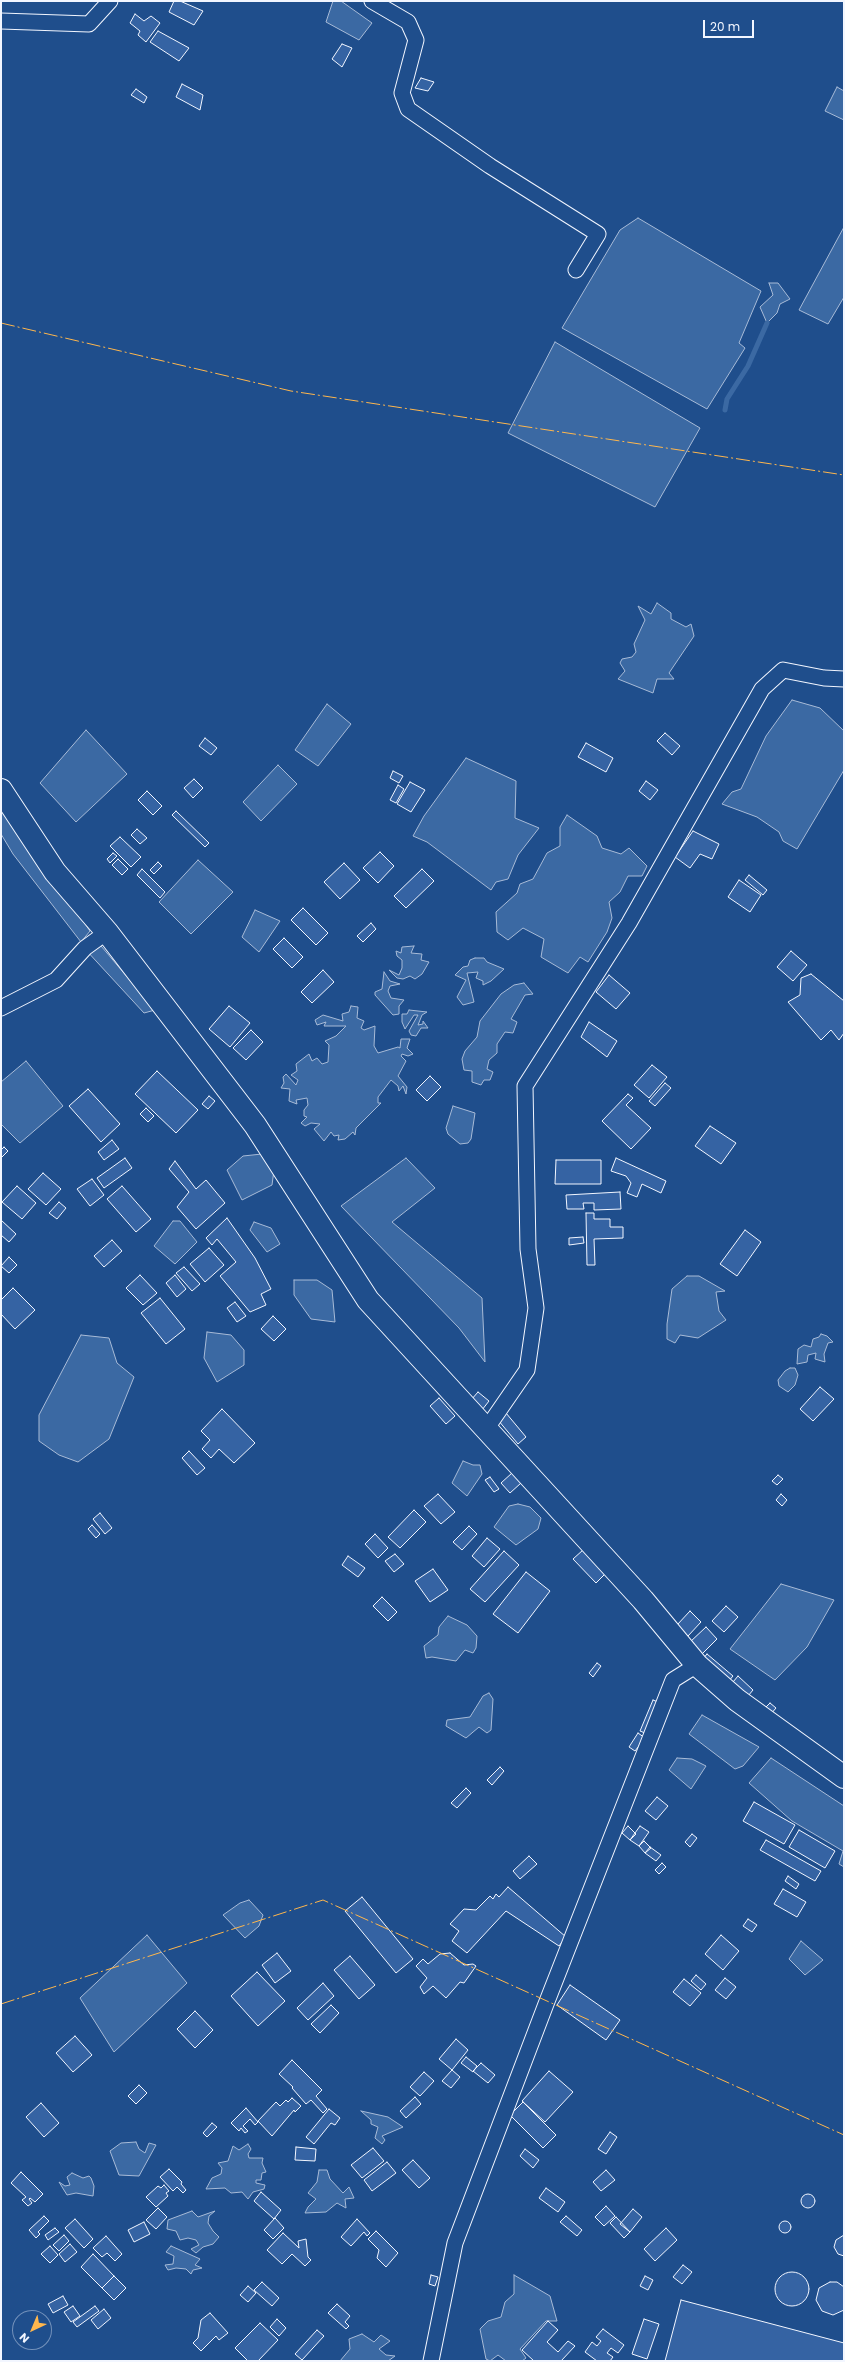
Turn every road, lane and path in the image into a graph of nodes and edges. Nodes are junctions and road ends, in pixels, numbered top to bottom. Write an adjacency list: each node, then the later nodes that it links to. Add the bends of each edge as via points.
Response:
1 (110, 1): 3 (street, via 89,24)
2 (372, 1): 4 (street, via 408,22 416,40 402,93 408,109 490,166 598,234)
3 (1, 21)
4 (576, 270)
5 (844, 679): 9 (street, via 783,670 762,689 629,923 525,1086 528,1249 536,1308 527,1370)
6 (1, 790): 7 (main road, via 55,872)
7 (107, 932): 8 (street, via 85,948 56,980); 9 (main road, via 254,1125 368,1300)
8 (1, 1008)
9 (487, 1428): 10 (main road, via 643,1600)
10 (697, 1665): 11 (main road, via 737,1700); 12 (street, via 673,1680 546,2004 455,2243)
11 (844, 1777)
12 (431, 2361)

